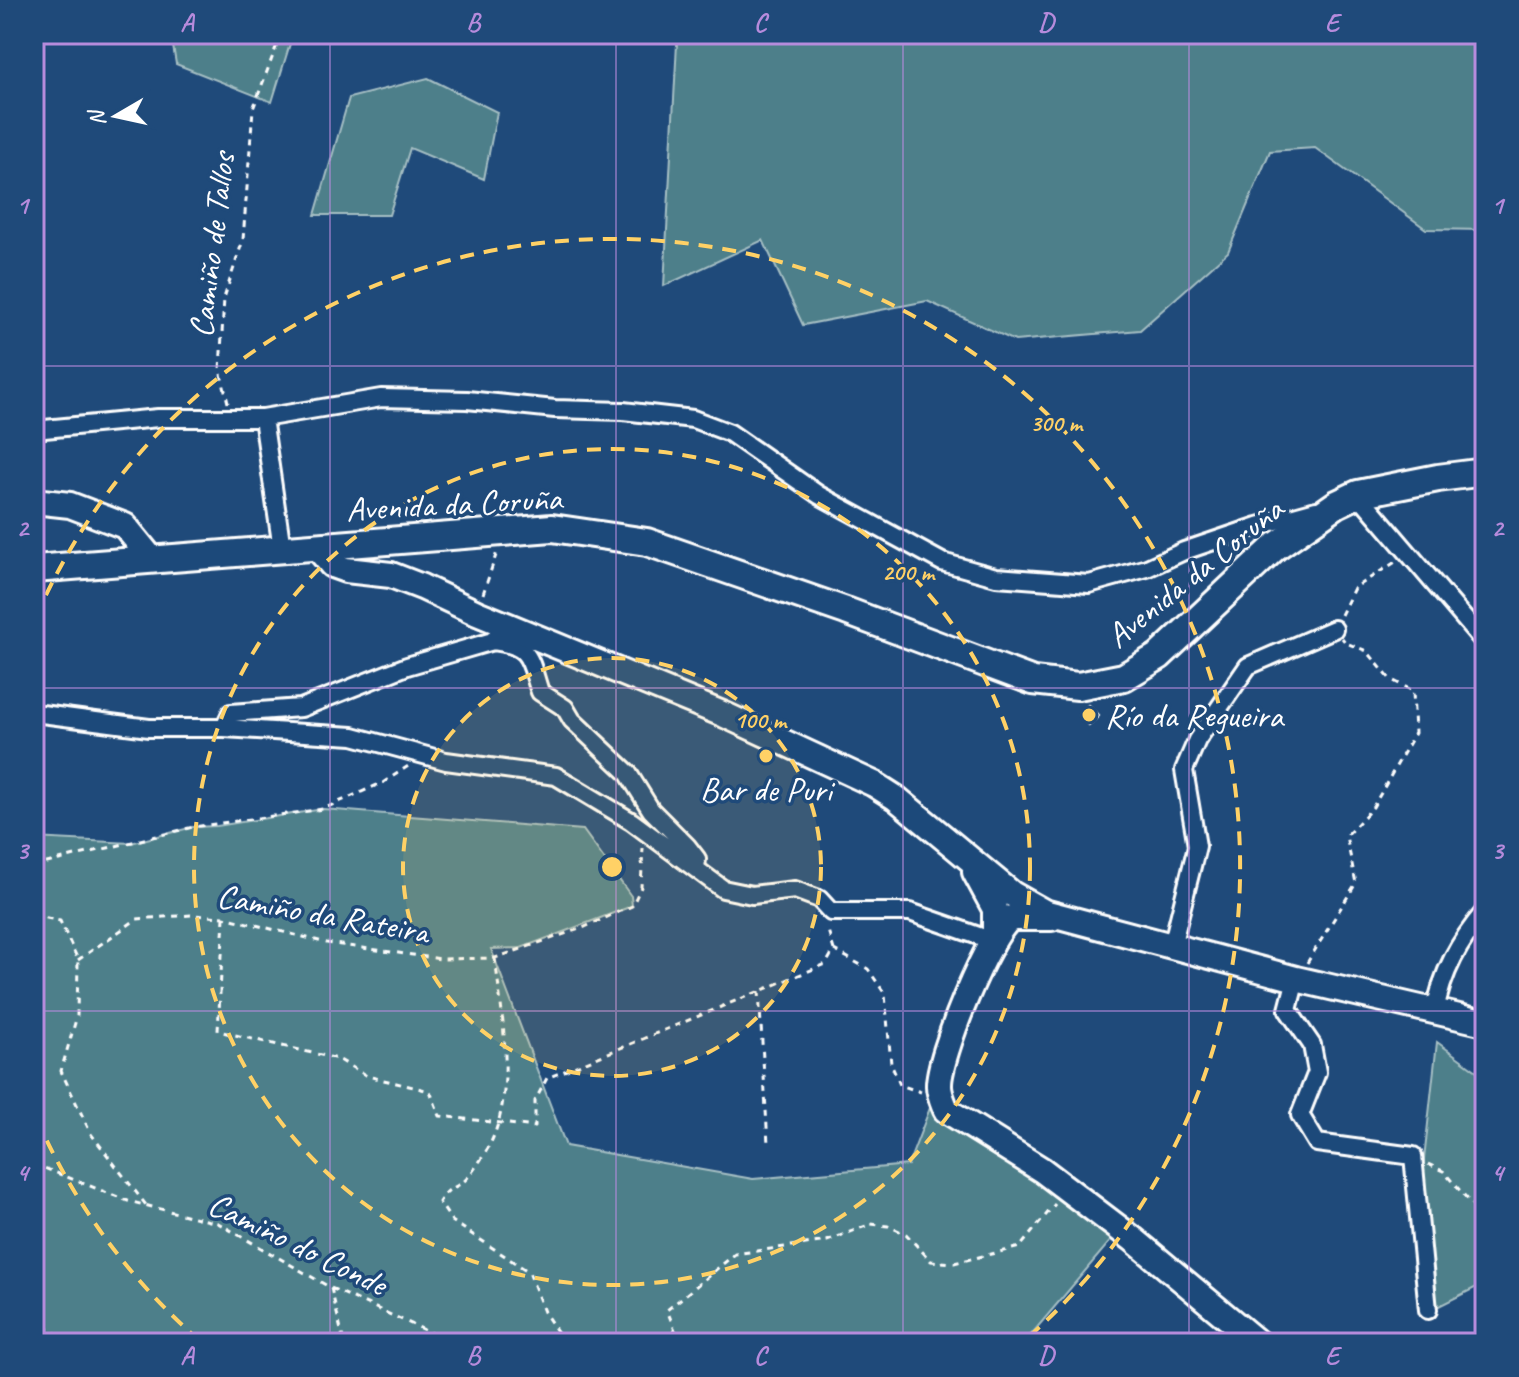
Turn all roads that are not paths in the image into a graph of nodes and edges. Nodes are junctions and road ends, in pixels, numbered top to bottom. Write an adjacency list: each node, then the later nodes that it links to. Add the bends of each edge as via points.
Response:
1 (263, 418): 2 (street, via 158,418); 4 (street, via 381,398 693,419 730,433 819,495 942,562 996,577 1089,584); 7 (street)
2 (34, 430)
3 (1485, 472): 4 (main road, Avenida da Coruña)
4 (1348, 499): 6 (main road, Avenida da Coruña, via 1275,547 1159,656 1124,677 1078,686 1033,681 647,542 552,528); 14 (street, via 1411,553)
5 (34, 501): 9 (street, via 70,505 125,526)
6 (350, 548): 8 (main road, Avenida da Coruña); 11 (street)
7 (282, 549): 8 (main road, Avenida da Coruña); 9 (main road, Avenida da Coruña)
8 (320, 552): 11 (street, via 332,565)
9 (151, 558): 10 (main road, Avenida da Coruña)
10 (34, 569)
11 (366, 572): 13 (street, via 422,587 477,613)
12 (1334, 629): 21 (street, via 1248,666 1197,740 1184,770 1197,846)
13 (499, 632): 16 (street, via 301,708 231,713); 17 (street, via 528,654 540,692 565,708 628,773 651,810 697,859); 18 (street, via 725,715 874,784 964,856)
14 (1485, 643)
15 (34, 713): 16 (street, via 149,728)
16 (224, 728): 17 (street, via 353,736 446,761 556,776 631,821)
17 (696, 869): 20 (street, via 723,889 752,895 795,890 819,899 831,912 910,912)
18 (1009, 904): 20 (street); 21 (street)
19 (1485, 911): 23 (street, via 1440,982)
20 (994, 939): 26 (street, via 950,1039 939,1085 946,1110 1068,1189)
21 (1172, 946): 22 (street)
22 (1296, 979): 23 (street); 25 (street, via 1288,1010 1312,1045 1317,1072 1300,1115 1317,1143 1413,1156)
23 (1435, 1012): 24 (street)
24 (1485, 1023)
25 (1428, 1310)
26 (1258, 1343)

